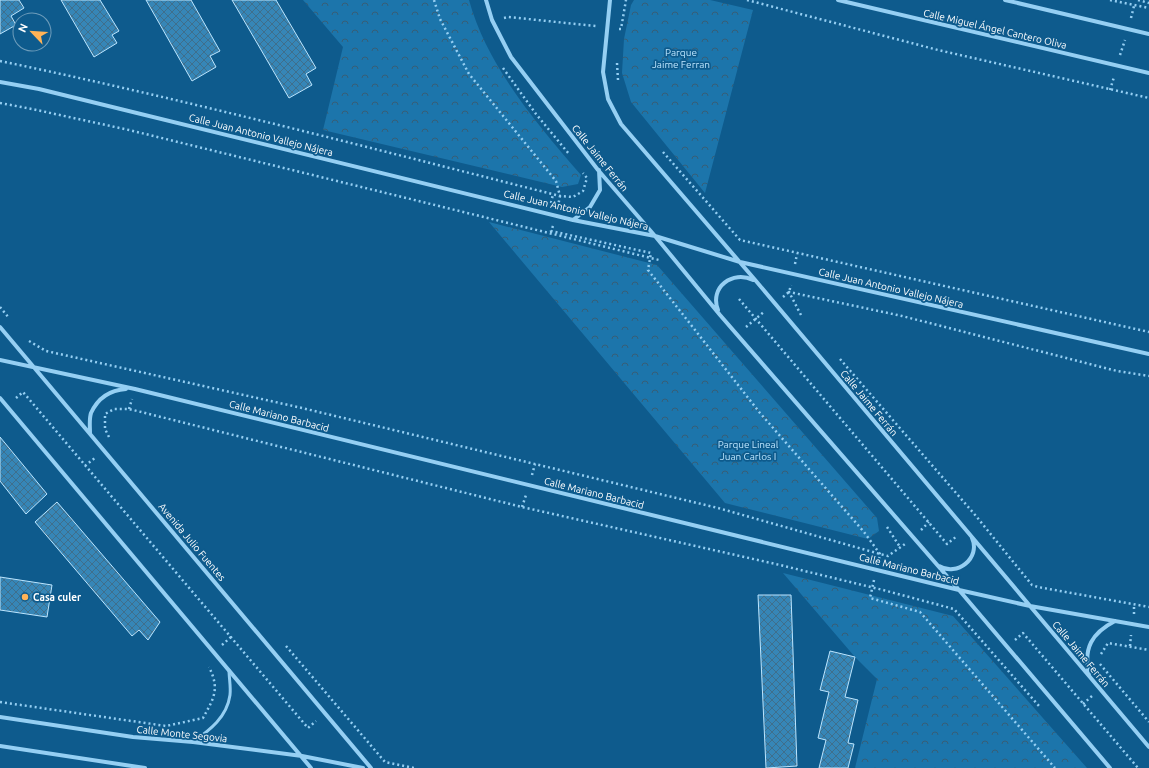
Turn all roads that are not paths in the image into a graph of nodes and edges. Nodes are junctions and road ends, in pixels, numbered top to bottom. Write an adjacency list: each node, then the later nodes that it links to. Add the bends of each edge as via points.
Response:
1 (486, 0): 8 (street, Calle Jaime Ferrán, via 492,20 511,57)
2 (610, 0): 11 (street, Calle Jaime Ferrán, via 603,72 608,99 621,124)
3 (838, 0): 6 (street, Calle Miguel Ángel Cantero Oliva)
4 (1005, 0): 5 (street)
5 (1149, 34)
6 (1149, 73)
7 (0, 82): 9 (street, Calle Juan Antonio Vallejo Nájera, via 39,89)
8 (598, 170): 9 (street, via 600,190 590,207); 10 (street, Calle Jaime Ferrán)
9 (573, 220): 10 (street, Calle Juan Antonio Vallejo Nájera)
10 (655, 236): 11 (street, Calle Juan Antonio Vallejo Nájera); 13 (street, Calle Jaime Ferrán)
11 (740, 262): 12 (street, Calle Jaime Ferrán); 15 (street, Calle Juan Antonio Vallejo Nájera)
12 (756, 281): 13 (street, via 739,276 723,283 716,299); 21 (street, Calle Jaime Ferrán)
13 (720, 315): 22 (street, Calle Jaime Ferrán)
14 (0, 327): 17 (street, Avenida Julio Fuentes)
15 (1149, 354)
16 (0, 360): 17 (street, Calle Mariano Barbacid)
17 (36, 368): 18 (street, Calle Mariano Barbacid); 20 (street, Avenida Julio Fuentes)
18 (135, 389): 20 (street, via 117,390 100,398 90,414); 23 (street, Calle Mariano Barbacid)
19 (0, 398): 27 (street)
20 (90, 433): 37 (street, Avenida Julio Fuentes)
21 (970, 535): 22 (street, Calle Jaime Ferrán, via 974,548 968,562 955,569 941,567); 24 (street, Calle Jaime Ferrán)
22 (935, 563): 23 (street, Calle Jaime Ferrán)
23 (959, 590): 24 (street, Calle Mariano Barbacid); 38 (street, Calle Jaime Ferrán)
24 (1030, 606): 25 (street, Calle Mariano Barbacid); 28 (street, Calle Jaime Ferrán)
25 (1116, 621): 26 (street, Calle Mariano Barbacid); 28 (street, via 1104,627 1094,637 1086,663)
26 (1149, 627)
27 (229, 670): 30 (lane, via 230,695 223,715 211,729); 33 (street)
28 (1090, 676): 32 (street, Calle Jaime Ferrán)
29 (0, 716): 30 (street, Calle Monte Segovia, via 133,737)
30 (193, 742): 33 (street, Calle Monte Segovia)
31 (0, 746): 34 (street)
32 (1149, 747)
33 (302, 756): 35 (street); 36 (street, Calle Monte Segovia)
34 (145, 768)
35 (311, 768)
36 (363, 768)
37 (371, 768)
38 (1110, 768)

